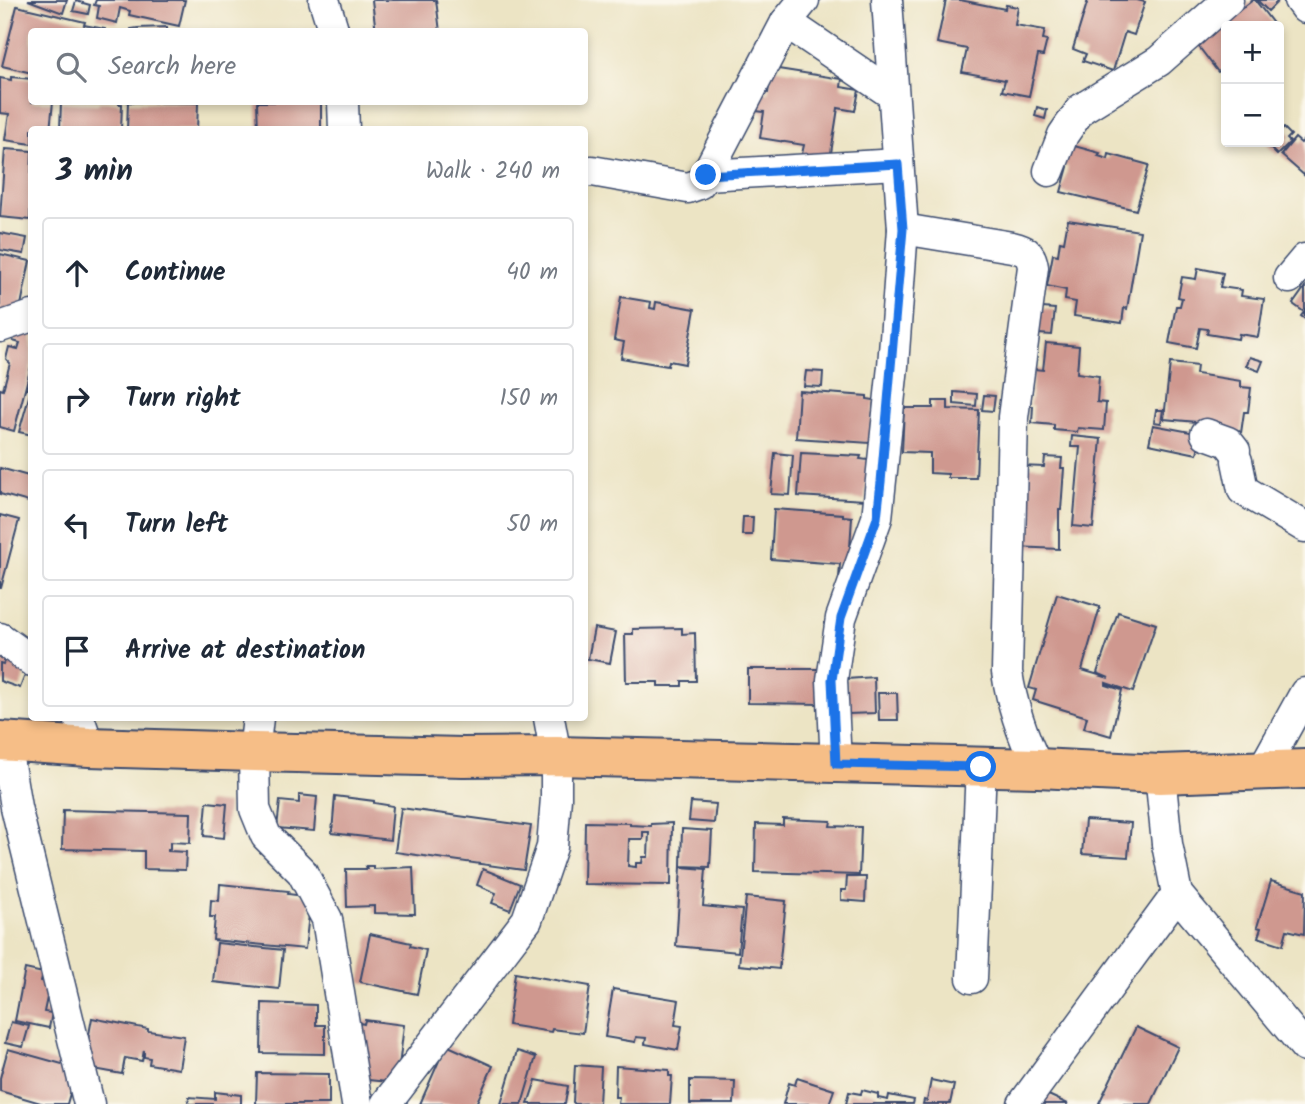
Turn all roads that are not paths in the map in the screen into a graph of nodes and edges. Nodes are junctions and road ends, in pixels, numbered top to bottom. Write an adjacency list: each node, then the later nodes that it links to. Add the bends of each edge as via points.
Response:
1 (324, 0): 7 (street)
2 (887, 0): 8 (street)
3 (1228, 0): 13 (street, via 1159,61 1081,109 1063,135)
4 (1299, 0): 5 (street)
5 (1305, 8)
6 (795, 11): 8 (street); 14 (street)
7 (333, 28)
8 (892, 94): 11 (street)
9 (343, 105): 10 (street)
10 (344, 126)
11 (898, 164): 14 (street); 15 (street)
12 (588, 171): 14 (street, via 688,188)
13 (1049, 171)
14 (706, 175)
15 (903, 229): 28 (street, via 877,518 841,618 832,680); 30 (street, via 1012,247 1027,251 1032,258 1013,417 1007,672 1021,731)
16 (28, 317): 17 (street)
17 (0, 327)
18 (1206, 434): 19 (street, via 1228,442 1243,490)
19 (1305, 527)
20 (0, 638): 21 (street)
21 (28, 658)
22 (1305, 693): 31 (street)
23 (550, 721): 27 (street)
24 (84, 732): 25 (main road); 26 (main road)
25 (256, 735): 27 (main road, via 463,757); 40 (street, via 255,809 266,836 302,872 327,919)
26 (3, 752): 34 (street)
27 (556, 756): 28 (main road); 41 (street, via 552,847 527,919)
28 (836, 764): 29 (main road)
29 (981, 767): 30 (main road); 37 (street)
30 (1038, 768): 33 (main road)
31 (1263, 769): 32 (main road); 33 (main road)
32 (1305, 769)
33 (1160, 774): 36 (street)
34 (16, 807): 35 (street); 39 (street)
35 (0, 836)
36 (1177, 894): 38 (street); 42 (street)
37 (972, 978)
38 (1305, 1047)
39 (89, 1104)
40 (357, 1104)
41 (386, 1104)
42 (1023, 1104)

